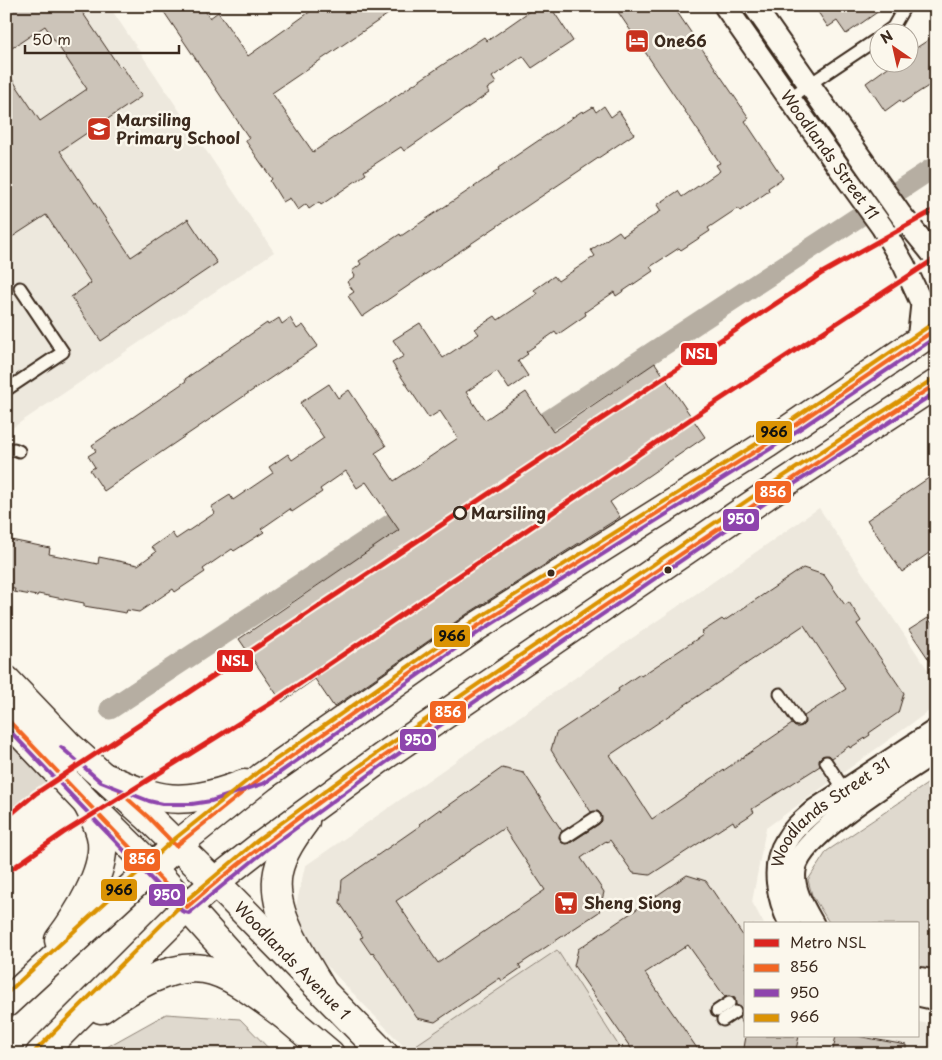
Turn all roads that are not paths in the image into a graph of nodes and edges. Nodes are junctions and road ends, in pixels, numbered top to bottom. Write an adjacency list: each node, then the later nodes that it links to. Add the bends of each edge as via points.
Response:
1 (726, 6): 7 (street, Woodlands Street 11)
2 (754, 6): 6 (street, Woodlands Street 11)
3 (905, 6): 4 (lane)
4 (896, 22)
5 (870, 44): 6 (lane)
6 (809, 86): 7 (lane); 8 (street, Woodlands Street 11, via 901,215)
7 (789, 98): 10 (street, Woodlands Street 11, via 882,227 922,304)
8 (936, 258)
9 (20, 288): 12 (lane, via 63,352)
10 (927, 335): 23 (main road, via 767,444 476,627)
11 (936, 384): 26 (main road, via 774,490 391,751)
12 (6, 390)
13 (20, 451): 14 (lane)
14 (6, 452)
15 (6, 680): 22 (main road, Woodlands Avenue 1)
16 (780, 694): 18 (lane)
17 (6, 718): 25 (main road)
18 (798, 720)
19 (936, 730): 24 (street, Woodlands Street 31)
20 (936, 751): 24 (street, Woodlands Street 31)
21 (826, 762): 24 (lane)
22 (104, 777): 23 (main road, via 151,795 179,798 209,795); 29 (main road, Woodlands Avenue 1)
23 (262, 777): 29 (main road)
24 (850, 798): 33 (street, Woodlands Street 31, via 815,810 785,842 776,878); 34 (street, Woodlands Street 31, via 806,848 794,869 801,902)
25 (87, 803): 30 (main road); 39 (main road, via 100,830 101,862 66,932)
26 (313, 809): 31 (main road); 37 (main road, via 283,856 277,885 285,923)
27 (595, 818): 28 (lane)
28 (566, 837)
29 (176, 846): 30 (main road); 31 (main road, Woodlands Avenue 1)
30 (151, 868): 32 (main road); 39 (main road)
31 (215, 882): 32 (main road); 37 (main road, Woodlands Avenue 1)
32 (187, 907): 42 (main road); 44 (main road)
33 (789, 922)
34 (812, 922)
35 (920, 978): 36 (street)
36 (936, 981)
37 (321, 988): 46 (main road, Woodlands Avenue 1)
38 (920, 995): 40 (street)
39 (11, 998)
40 (936, 999)
41 (732, 1007): 43 (lane)
42 (284, 1015): 44 (main road, via 221,974 206,969 188,969 164,974 135,987); 45 (main road)
43 (720, 1015)
44 (40, 1054)
45 (330, 1054)
46 (384, 1054)

